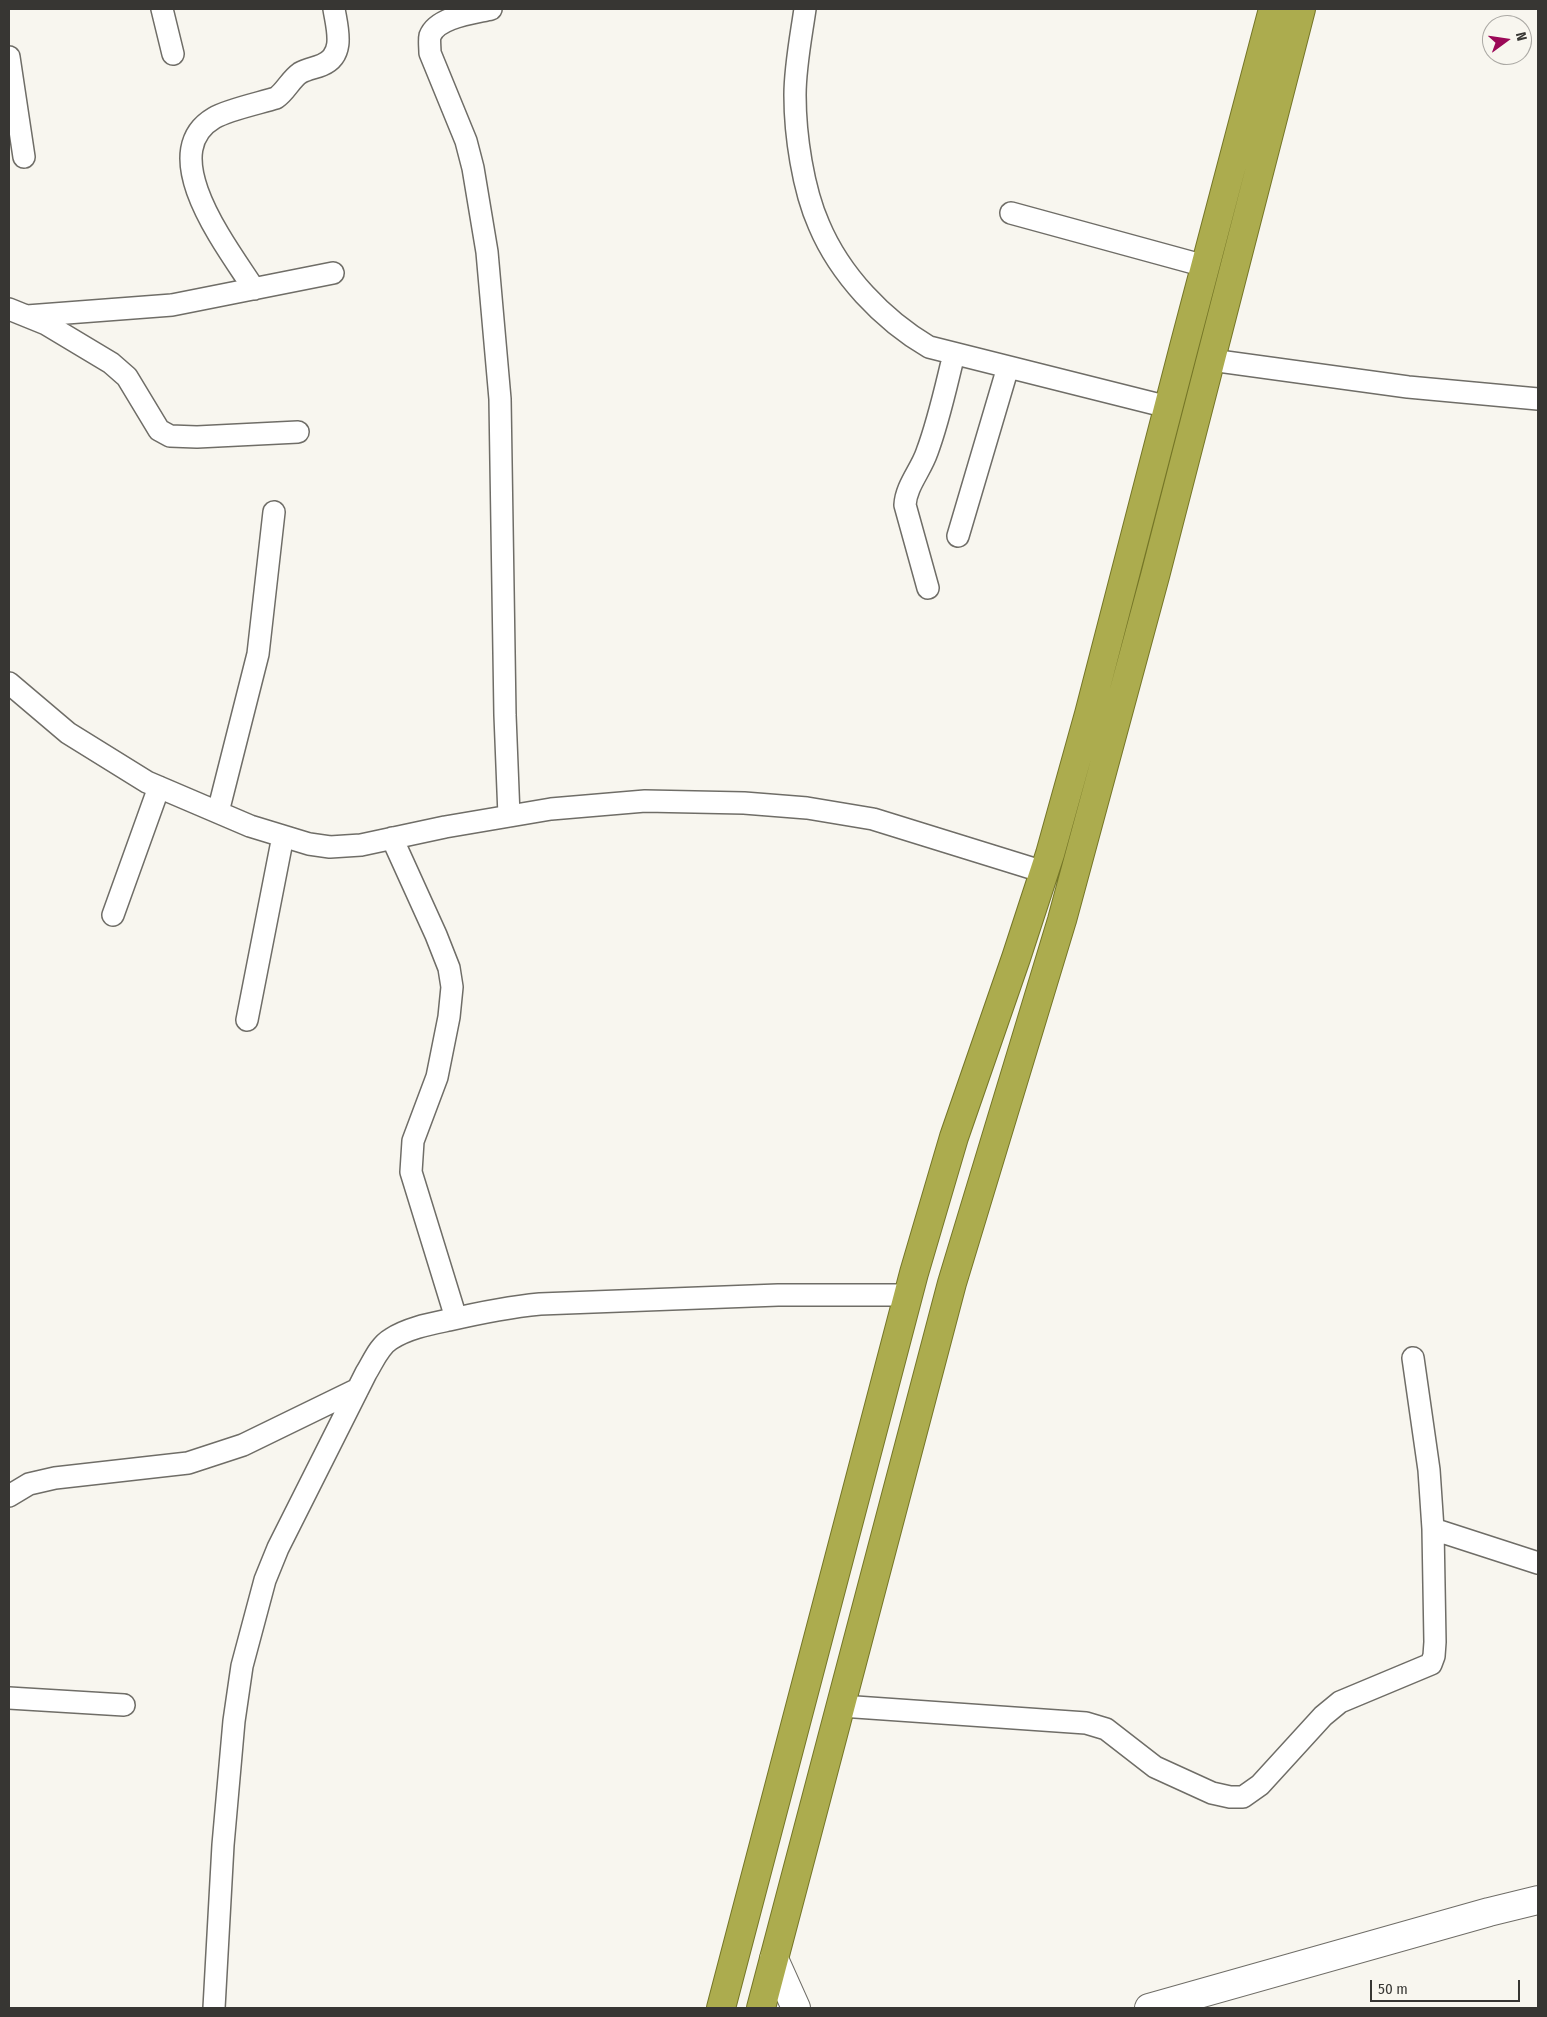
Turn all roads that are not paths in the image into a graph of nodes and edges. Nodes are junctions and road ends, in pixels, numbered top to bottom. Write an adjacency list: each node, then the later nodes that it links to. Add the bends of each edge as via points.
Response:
1 (162, 9): 7 (street)
2 (334, 9): 13 (street, via 338,37 335,55 325,64 302,72 276,98 214,118 200,129 194,142 190,165 201,202)
3 (491, 9): 27 (street, via 447,20 437,27 430,37 430,52 473,168 487,252 500,399)
4 (804, 9): 15 (street, via 795,93 796,130 818,225 844,271 874,303 911,337 929,347)
5 (1273, 9): 11 (highway)
6 (1301, 9): 16 (highway)
7 (173, 54)
8 (9, 57): 9 (street)
9 (24, 158)
10 (1011, 213): 11 (street)
11 (1205, 266): 19 (highway)
12 (333, 273): 13 (street)
13 (254, 289): 14 (street, via 172,305)
14 (18, 312): 20 (street, via 46,324 111,363 127,377 159,430 170,436)
15 (954, 354): 17 (street); 23 (street, via 932,438 905,496 908,520)
16 (1211, 360): 18 (street, via 1408,387); 34 (highway, via 1062,920)
17 (1008, 367): 19 (street); 22 (street)
18 (1538, 399)
19 (1168, 407): 30 (highway, via 1090,714)
20 (298, 432)
21 (274, 512): 26 (street, via 258,654)
22 (958, 536)
23 (928, 588)
24 (9, 683): 25 (street, via 68,733)
25 (159, 787): 26 (street); 31 (street)
26 (218, 812): 28 (street)
27 (509, 816): 29 (street); 30 (street, via 644,801 807,808 873,819)
28 (283, 836): 29 (street, via 330,848); 32 (street)
29 (392, 838): 35 (street, via 436,935 452,987 437,1077 413,1141 411,1172)
30 (1044, 872): 33 (highway, via 954,1137)
31 (112, 915)
32 (246, 1020)
33 (911, 1284): 34 (highway); 35 (street, via 778,1295 540,1304); 47 (highway)
34 (952, 1284): 43 (highway)
35 (456, 1318): 37 (street, via 389,1339)
36 (1413, 1358): 39 (street, via 1430,1470)
37 (358, 1389): 38 (street, via 243,1445 188,1463 55,1478 29,1484); 46 (street, via 278,1548 265,1580 242,1666 223,1845)
38 (9, 1496)
39 (1434, 1528): 40 (street); 43 (street, via 1435,1642 1431,1664 1340,1702 1323,1716 1260,1785 1243,1797 1212,1793 1156,1767 1106,1729 1086,1723)
40 (1538, 1563)
41 (9, 1698): 42 (street)
42 (124, 1706)
43 (841, 1706): 45 (highway)
44 (1538, 1900): 50 (street)
45 (774, 1959): 48 (highway); 49 (street)
46 (214, 2008)
47 (721, 2008)
48 (760, 2008)
49 (796, 2008)
50 (1148, 2008)

